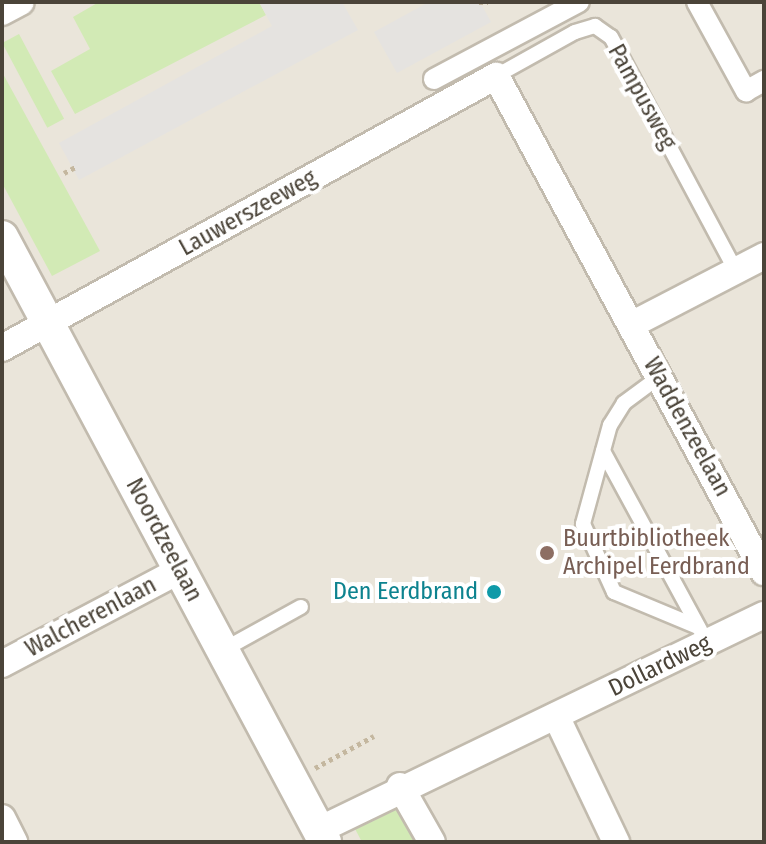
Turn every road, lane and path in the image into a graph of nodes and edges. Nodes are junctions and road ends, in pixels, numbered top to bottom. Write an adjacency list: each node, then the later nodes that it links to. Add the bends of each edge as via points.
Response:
1 (21, 2): 6 (street)
2 (479, 2): 3 (path)
3 (488, 2)
4 (579, 2): 8 (street)
5 (697, 2): 9 (street, via 746,91)
6 (2, 12)
7 (496, 76): 10 (street, Pampusweg); 15 (lane, Pampusweg, via 575,32 595,26 611,37); 17 (street)
8 (434, 79)
9 (764, 81)
10 (447, 103): 16 (street, Lauwerszeeweg)
11 (76, 167): 12 (path)
12 (64, 173)
13 (2, 237): 16 (street, Noordzeelaan)
14 (764, 256): 15 (street)
15 (736, 271): 17 (street)
16 (48, 323): 18 (street, Lauwerszeeweg); 22 (street, Noordzeelaan)
17 (631, 325): 19 (street, Waddenzeelaan)
18 (2, 348)
19 (659, 377): 20 (lane, via 624,403); 21 (street, Waddenzeelaan)
20 (603, 451): 26 (lane); 26 (lane, via 583,524 614,592)
21 (755, 532): 23 (street, Waddenzeelaan)
22 (180, 570): 27 (street, Noordzeelaan); 28 (street, Walcherenlaan)
23 (764, 572)
24 (301, 607): 27 (lane)
25 (764, 615): 26 (street, Dollardweg)
26 (702, 635): 29 (street, Dollardweg)
27 (223, 650): 31 (street, Noordzeelaan)
28 (2, 664)
29 (556, 716): 32 (street, Dollardweg); 37 (street)
30 (374, 736): 31 (path)
31 (292, 780): 34 (street, Noordzeelaan)
32 (400, 786): 34 (street, Dollardweg); 36 (street)
33 (2, 818): 35 (street)
34 (322, 836)
35 (14, 842)
36 (432, 842)
37 (616, 842)

